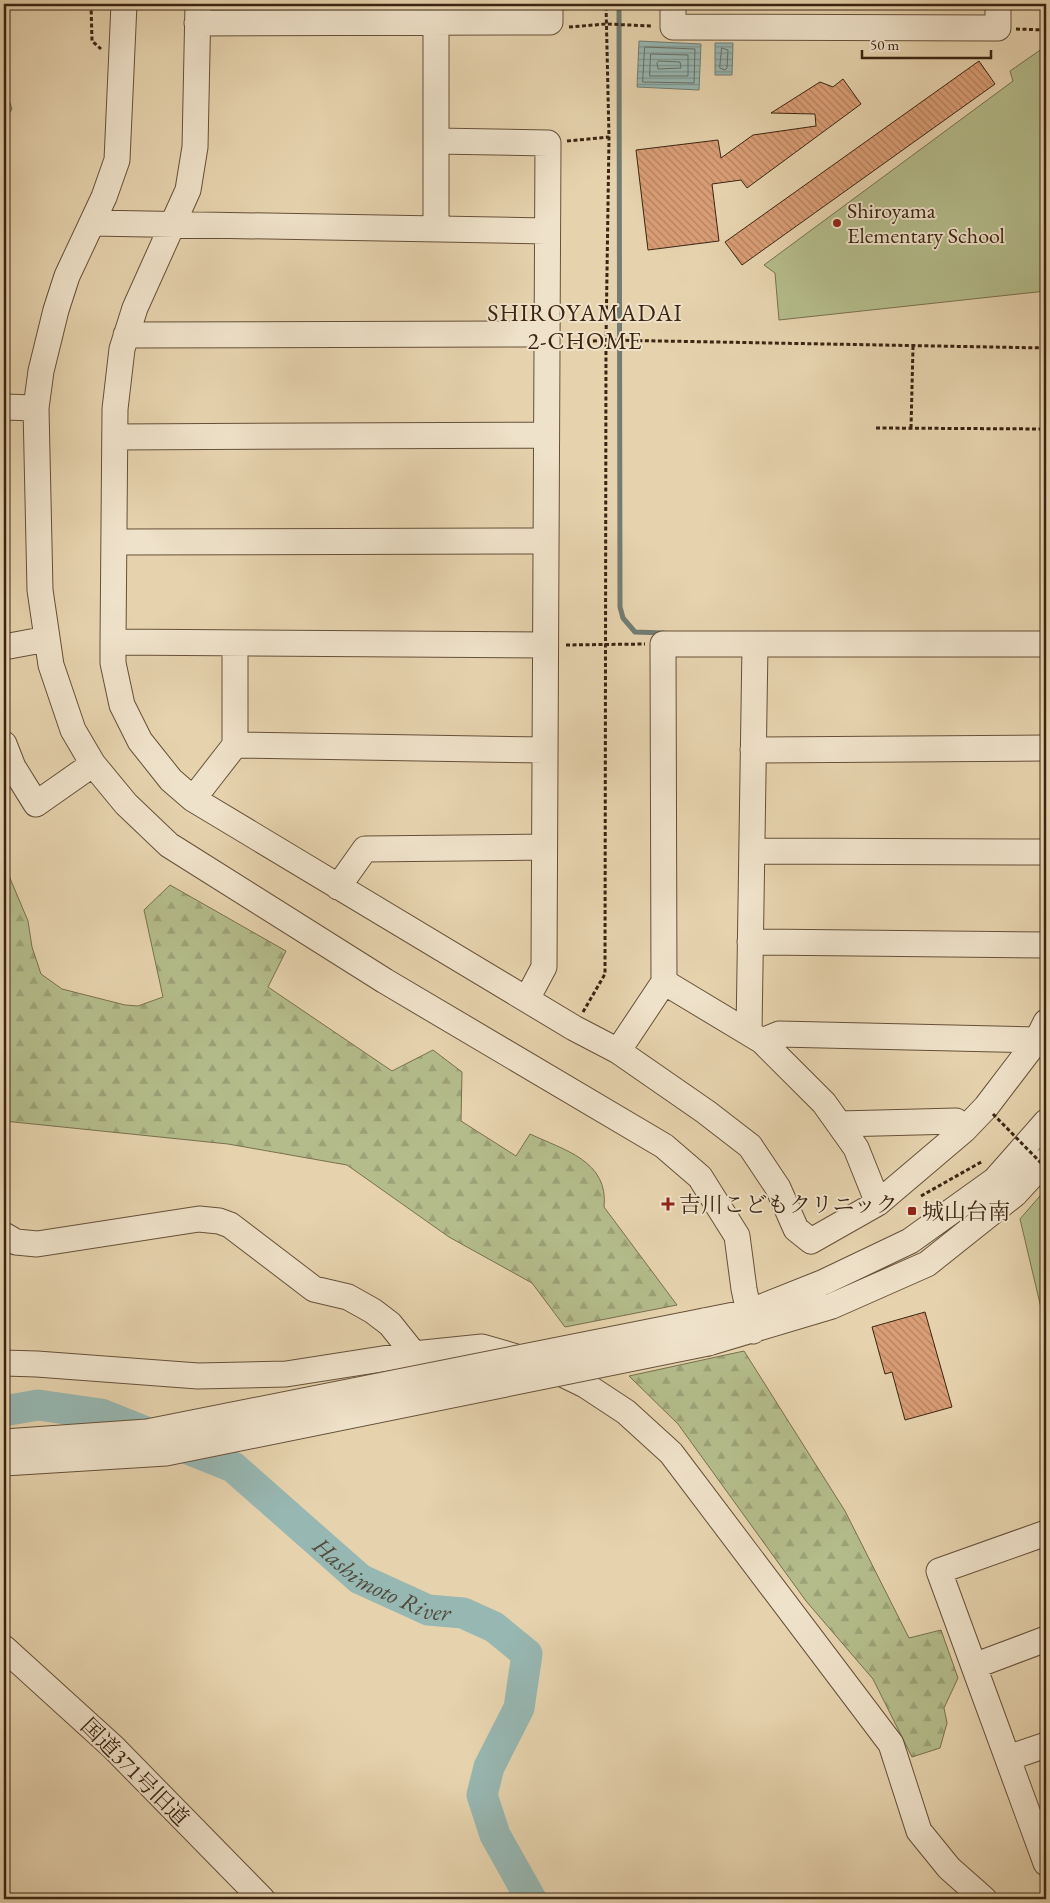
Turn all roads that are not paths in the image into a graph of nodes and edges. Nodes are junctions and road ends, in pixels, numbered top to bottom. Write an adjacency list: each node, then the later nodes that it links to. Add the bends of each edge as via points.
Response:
1 (124, 4): 8 (street, via 117,160)
2 (550, 13): 6 (street)
3 (198, 14): 6 (street); 9 (street, via 195,147 188,190)
4 (673, 15): 5 (street)
5 (998, 16)
6 (436, 21): 7 (street)
7 (436, 141): 10 (street); 11 (street, via 548,143)
8 (92, 223): 9 (street); 15 (street, via 56,310)
9 (171, 224): 10 (street); 12 (street)
10 (436, 229): 11 (street)
11 (547, 231): 13 (street)
12 (126, 335): 13 (street); 17 (street)
13 (547, 340): 16 (street)
14 (4, 407): 15 (street)
15 (36, 408): 20 (street, via 40,590)
16 (546, 435): 17 (street); 18 (street)
17 (115, 437): 19 (street)
18 (546, 541): 19 (street); 24 (street)
19 (114, 542): 21 (street)
20 (47, 639): 26 (street); 32 (street, via 51,665 73,730)
21 (113, 642): 22 (street); 33 (street, via 112,663 122,705 136,734 170,780)
22 (235, 643): 24 (street); 28 (street)
23 (1046, 644): 25 (street)
24 (545, 645): 30 (street)
25 (755, 645): 31 (street); 40 (street, via 663,644)
26 (4, 647)
27 (4, 744): 32 (street, via 13,767 36,804)
28 (235, 745): 30 (street); 33 (street)
29 (1046, 748): 31 (street)
30 (545, 750): 34 (street)
31 (753, 750): 35 (street)
32 (93, 764): 51 (street, via 126,804 169,845 385,981 664,1146 700,1177 737,1236)
33 (193, 799): 37 (street)
34 (544, 847): 37 (street, via 364,849); 41 (street, via 544,967)
35 (752, 851): 36 (street); 38 (street)
36 (1046, 852)
37 (338, 887): 41 (street)
38 (750, 942): 39 (street); 43 (street)
39 (1046, 946)
40 (664, 982): 43 (street); 44 (street)
41 (527, 999): 44 (street)
42 (1041, 1031): 43 (street, via 778,1034); 47 (street, via 986,1107)
43 (756, 1037): 46 (street, via 824,1103)
44 (618, 1052): 49 (street, via 750,1146 778,1188 796,1230 811,1241)
45 (1046, 1122): 51 (street, via 995,1180 910,1241)
46 (839, 1124): 47 (street, via 956,1121); 49 (street, via 856,1148)
47 (964, 1130): 49 (street)
48 (1046, 1160): 51 (street, via 1016,1194 928,1264 832,1306)
49 (878, 1203)
50 (4, 1234): 53 (street, via 16,1242 36,1244 198,1218 220,1221 246,1235 314,1289 348,1297 373,1311 390,1324)
51 (751, 1321): 52 (street)
52 (706, 1332): 55 (street, bridge, via 146,1432); 56 (street, bridge, via 166,1453)
53 (414, 1354): 54 (street, via 286,1374 198,1376); 65 (street, via 482,1347 544,1365 585,1385 626,1412 671,1452 891,1744 919,1831 949,1868)
54 (4, 1364)
55 (4, 1442)
56 (4, 1463)
57 (1046, 1532): 60 (street, via 939,1571)
58 (1046, 1640): 60 (street)
59 (4, 1648): 64 (street, 国道371号旧道, via 113,1747)
60 (974, 1666): 62 (street)
61 (1046, 1745): 62 (street)
62 (1008, 1758): 63 (street)
63 (1046, 1858)
64 (262, 1899)
65 (984, 1899)

